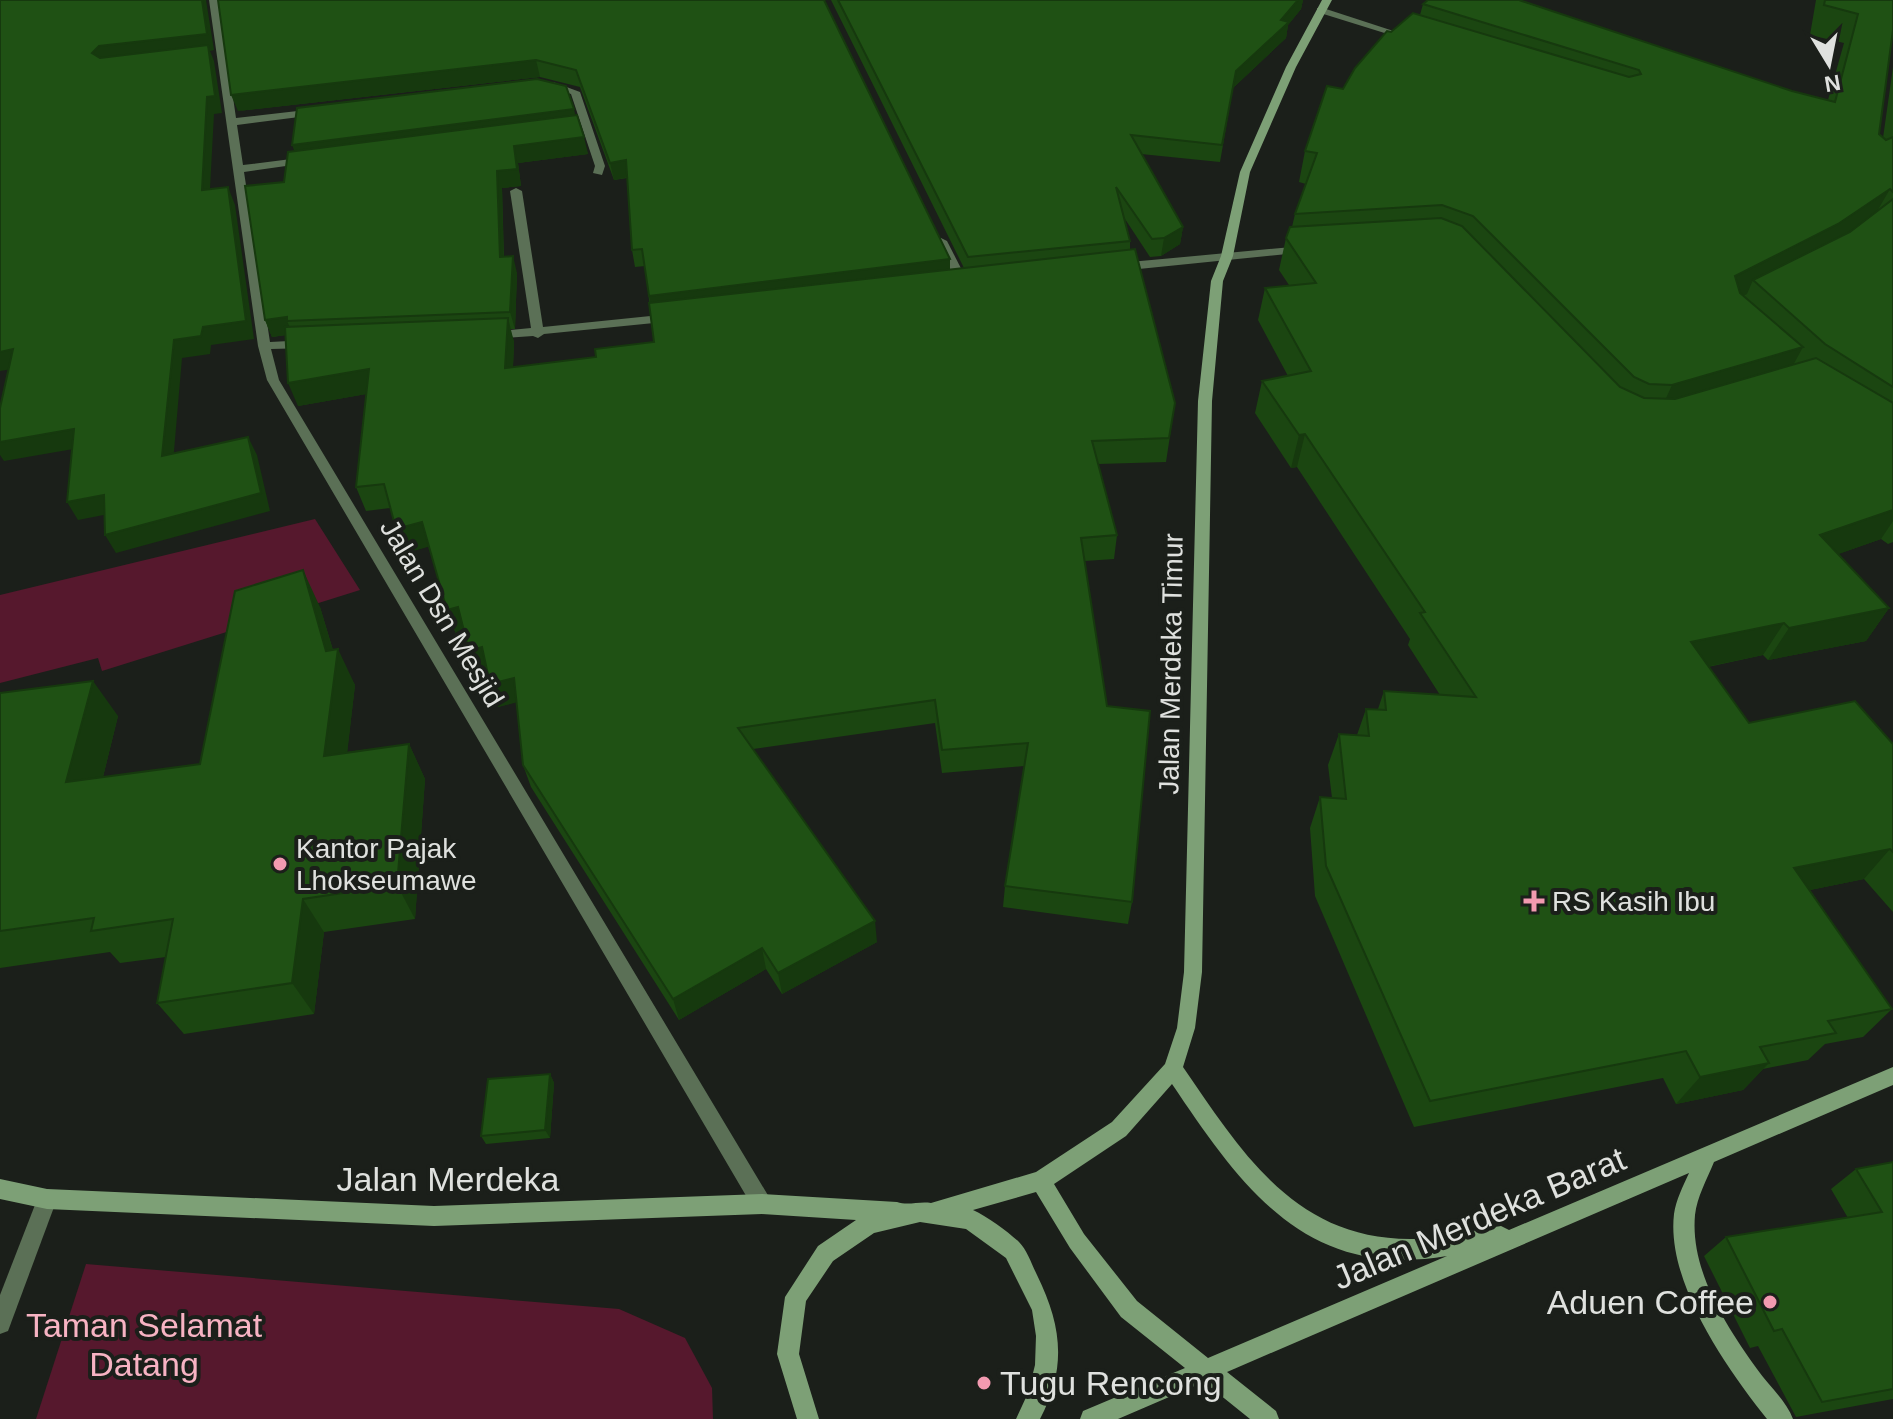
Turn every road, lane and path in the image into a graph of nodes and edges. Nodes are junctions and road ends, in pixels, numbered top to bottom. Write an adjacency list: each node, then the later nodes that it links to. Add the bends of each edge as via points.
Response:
1 (214, 0): 6 (street, Jalan Dsn Mesjid, via 214,56)
2 (1323, 5): 3 (street); 15 (main road, Jalan Merdeka Timur, via 1245,172)
3 (1425, 43)
4 (540, 83): 7 (street, via 575,92)
5 (324, 110): 6 (street)
6 (232, 122): 10 (street, Jalan Dsn Mesjid)
7 (586, 124): 8 (street); 11 (street)
8 (570, 126)
9 (318, 159): 10 (street)
10 (239, 169): 24 (street, Jalan Dsn Mesjid)
11 (598, 173)
12 (516, 191): 21 (street)
13 (934, 226): 18 (street)
14 (1322, 249): 15 (street)
15 (1227, 256): 16 (street); 25 (main road, Jalan Merdeka Timur, via 1217,281 1205,401 1193,972 1186,1028)
16 (1102, 268)
17 (977, 281): 18 (street)
18 (962, 282): 19 (street)
19 (946, 284)
20 (679, 317): 21 (street)
21 (538, 334): 22 (street)
22 (478, 337)
23 (325, 344): 24 (street)
24 (264, 346): 31 (street, Jalan Dsn Mesjid, via 273,380)
25 (1173, 1069): 28 (main road, Jalan Merdeka Timur, via 1119,1129); 34 (main road, via 1244,1172 1289,1215 1343,1241 1410,1250)
26 (1893, 1076): 27 (main road, Jalan Merdeka Barat)
27 (1707, 1155): 34 (main road, Jalan Merdeka Barat); 41 (main road, via 1684,1216 1689,1260 1730,1349)
28 (1041, 1181): 32 (main road, Jalan Merdeka Timur); 36 (main road, via 1077,1241 1129,1309)
29 (0, 1189): 30 (main road, Jalan Merdeka)
30 (47, 1199): 31 (main road, Jalan Merdeka, via 434,1216); 35 (street)
31 (762, 1204): 33 (main road, Jalan Merdeka)
32 (938, 1210): 33 (main road, Jalan Merdeka); 38 (main road, via 978,1223 1011,1249 1036,1284 1047,1327 1046,1373)
33 (897, 1212): 37 (main road, via 832,1243 802,1286 786,1352 794,1393)
34 (1526, 1232): 36 (main road, Jalan Merdeka Barat)
35 (0, 1323)
36 (1206, 1370): 39 (main road, Jalan Merdeka Barat); 40 (main road)
37 (808, 1419)
38 (1027, 1419)
39 (1091, 1419)
40 (1268, 1419)
41 (1782, 1419)

